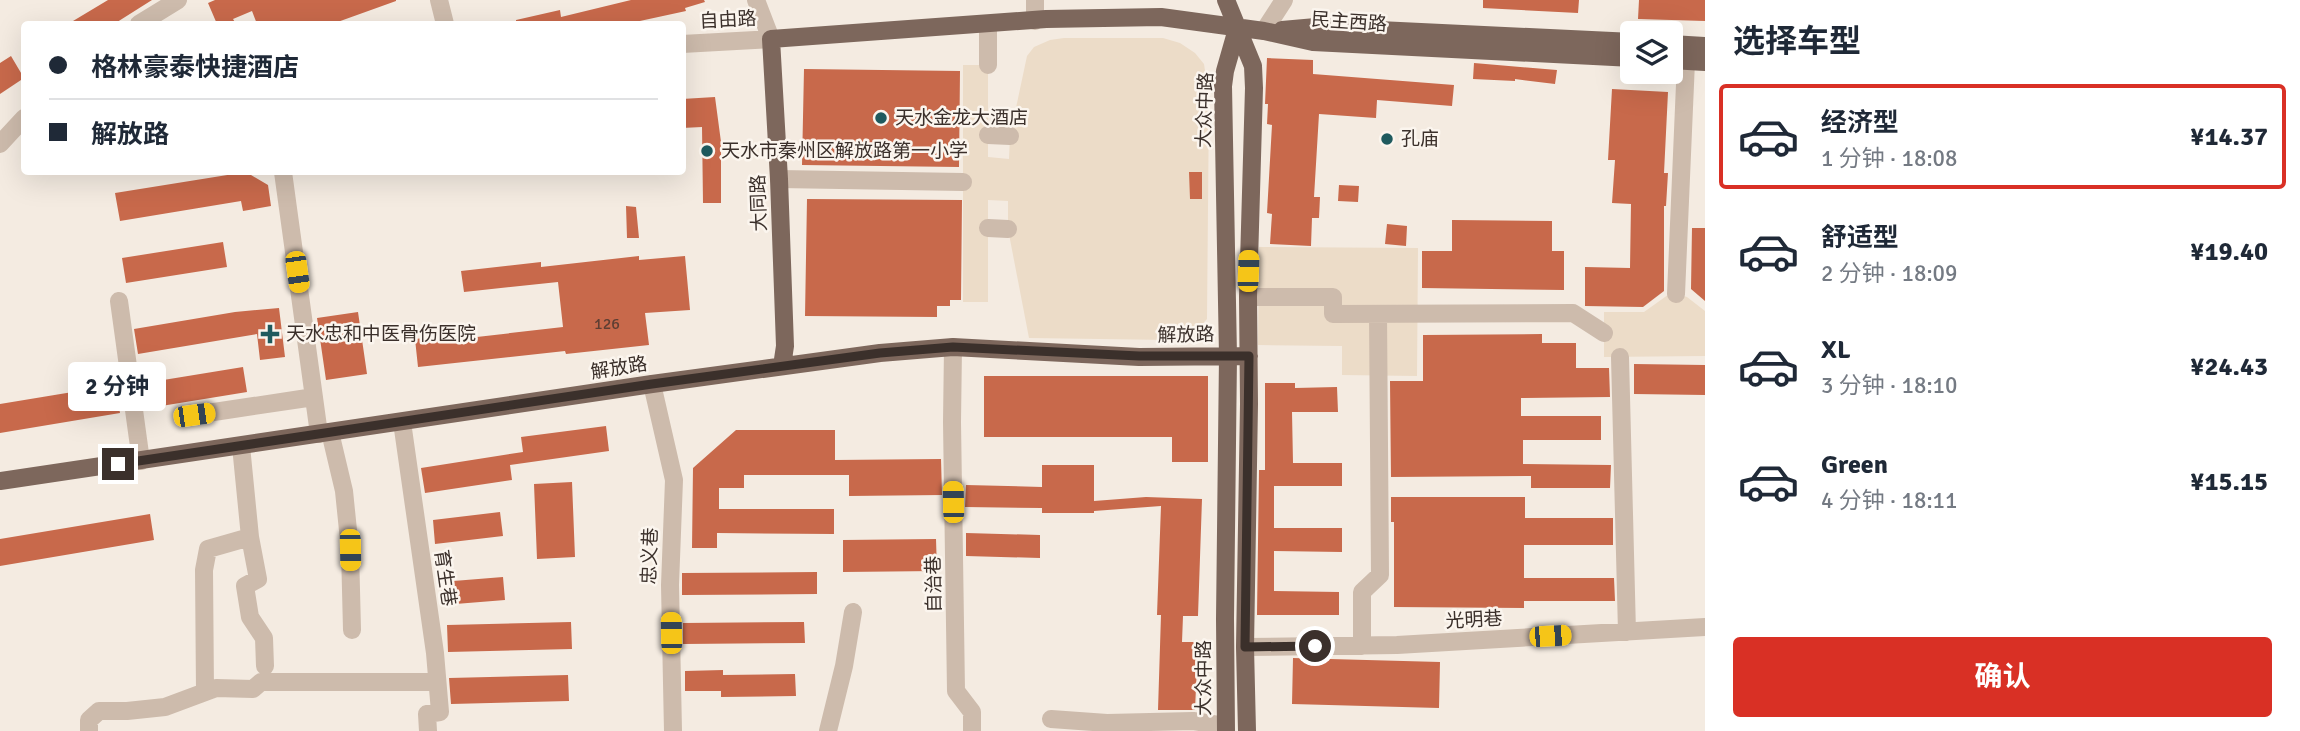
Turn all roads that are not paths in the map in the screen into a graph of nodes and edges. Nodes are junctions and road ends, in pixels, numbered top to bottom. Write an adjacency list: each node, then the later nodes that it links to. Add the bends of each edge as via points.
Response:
1 (177, 0): 7 (street)
2 (439, 0): 8 (street)
3 (756, 0): 13 (street)
4 (1035, 0): 9 (street)
5 (1226, 0): 11 (main road)
6 (1284, 0): 12 (street)
7 (144, 21)
8 (444, 21)
9 (1035, 21): 10 (main road, 自由路); 11 (main road, 自由路, via 1161,17)
10 (988, 24): 13 (main road, 自由路); 21 (street)
11 (1237, 29): 12 (main road, 自由路); 33 (main road, via 1253,66); 38 (main road, 大众中路, via 1223,86)
12 (1264, 31): 14 (main road, 民主西路, via 1316,27); 18 (main road, 民主西路, via 1313,42)
13 (771, 39): 15 (street, 自由路); 28 (main road, 大同路)
14 (1620, 41)
15 (686, 44)
16 (1683, 45): 17 (main road)
17 (1705, 46)
18 (1620, 57)
19 (1683, 60): 20 (main road)
20 (1705, 62)
21 (988, 65)
22 (1679, 84): 32 (street)
23 (21, 121): 26 (street)
24 (988, 135): 25 (street)
25 (1010, 136)
26 (0, 144)
27 (283, 175): 43 (street)
28 (779, 179): 29 (street); 41 (main road, 大同路)
29 (964, 181)
30 (988, 228): 31 (street)
31 (1008, 229)
32 (1676, 294)
33 (1248, 297): 35 (street, via 1333,297 1333,314); 39 (main road)
34 (119, 301): 48 (street)
35 (1378, 314): 36 (street, via 1573,313); 55 (street, via 1380,575 1362,592)
36 (1604, 333)
37 (953, 347): 38 (main road, 解放路); 41 (main road, 解放路); 66 (street, 自治巷, via 956,691 972,712)
38 (1228, 356): 39 (main road, 解放路); 61 (main road, 大众中路)
39 (1249, 356): 56 (main road)
40 (1620, 356): 54 (street)
41 (782, 366): 42 (main road, 解放路)
42 (652, 384): 45 (main road, 解放路); 64 (street, 忠义巷, via 674,480 670,585)
43 (314, 397): 44 (street); 46 (street)
44 (194, 415)
45 (402, 422): 46 (main road, 解放路); 58 (street, 育生巷)
46 (324, 433): 47 (main road, 解放路); 53 (street, via 344,491)
47 (242, 446): 48 (main road, 解放路); 50 (street)
48 (141, 460): 49 (main road, 解放路)
49 (0, 481)
50 (250, 537): 57 (street, via 258,579 245,586 250,617 264,638); 59 (street, via 208,549 204,570)
51 (853, 612): 65 (street)
52 (1705, 627): 54 (street, 光明巷)
53 (352, 630)
54 (1627, 632): 55 (street, 光明巷)
55 (1362, 646): 56 (street, 光明巷)
56 (1245, 647): 67 (main road)
57 (265, 666)
58 (437, 682): 59 (street, via 261,682 253,690 216,688); 63 (street, 育生巷, via 440,712 427,715)
59 (205, 692): 62 (street, via 165,707 99,711 89,720)
60 (1051, 719): 61 (street, via 1193,721)
61 (1225, 729)
62 (89, 731)
63 (428, 731)
64 (673, 731)
65 (828, 731)
66 (972, 731)
67 (1247, 731)

